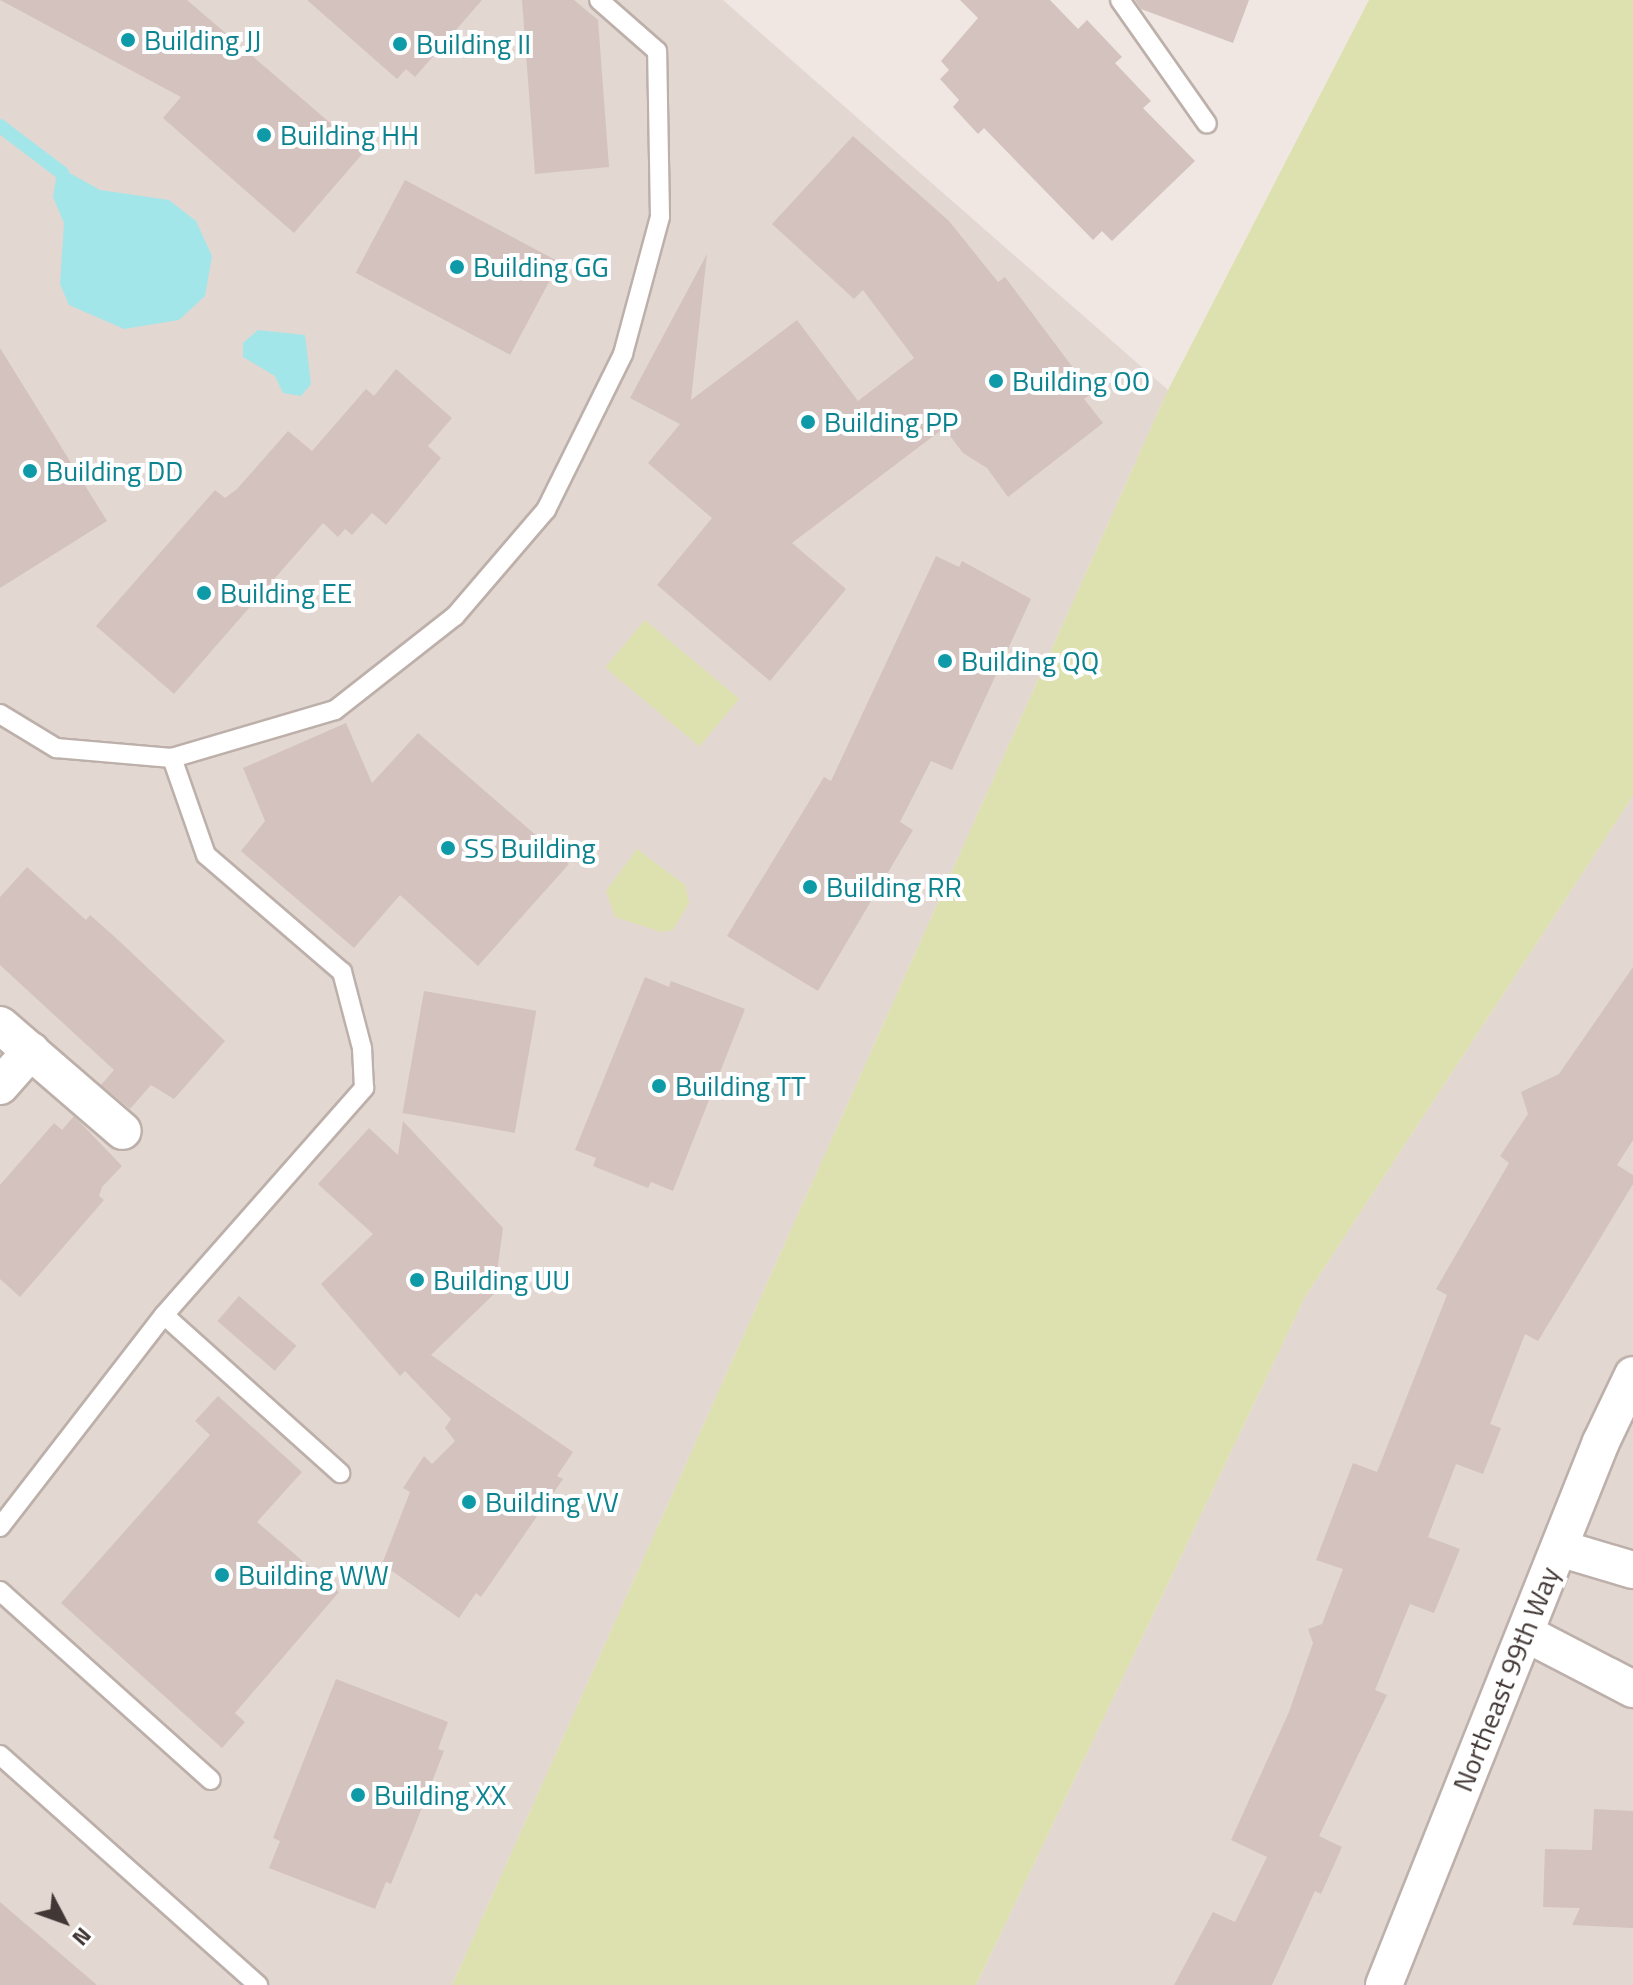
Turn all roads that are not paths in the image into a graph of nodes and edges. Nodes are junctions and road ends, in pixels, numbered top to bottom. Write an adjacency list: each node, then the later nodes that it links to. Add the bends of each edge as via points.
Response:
1 (599, 0): 5 (lane, via 657,51 660,217 623,354 546,510 455,616 335,710)
2 (1120, 0): 3 (lane)
3 (1207, 124)
4 (0, 714): 5 (lane, via 56,748)
5 (172, 758): 10 (lane, via 206,855 342,972 362,1048 364,1088)
6 (0, 1025): 7 (street)
7 (31, 1051): 8 (street); 9 (street)
8 (0, 1086)
9 (123, 1131)
10 (164, 1315): 12 (lane); 13 (lane)
11 (1633, 1375): 14 (street, Northeast 99th Way)
12 (340, 1473)
13 (0, 1527)
14 (1559, 1548): 15 (street); 17 (street, Northeast 99th Way)
15 (1633, 1570)
16 (0, 1591): 20 (lane)
17 (1525, 1633): 18 (street); 22 (street, Northeast 99th Way)
18 (1633, 1689)
19 (0, 1755): 21 (lane)
20 (211, 1780)
21 (258, 1985)
22 (1384, 1985)

